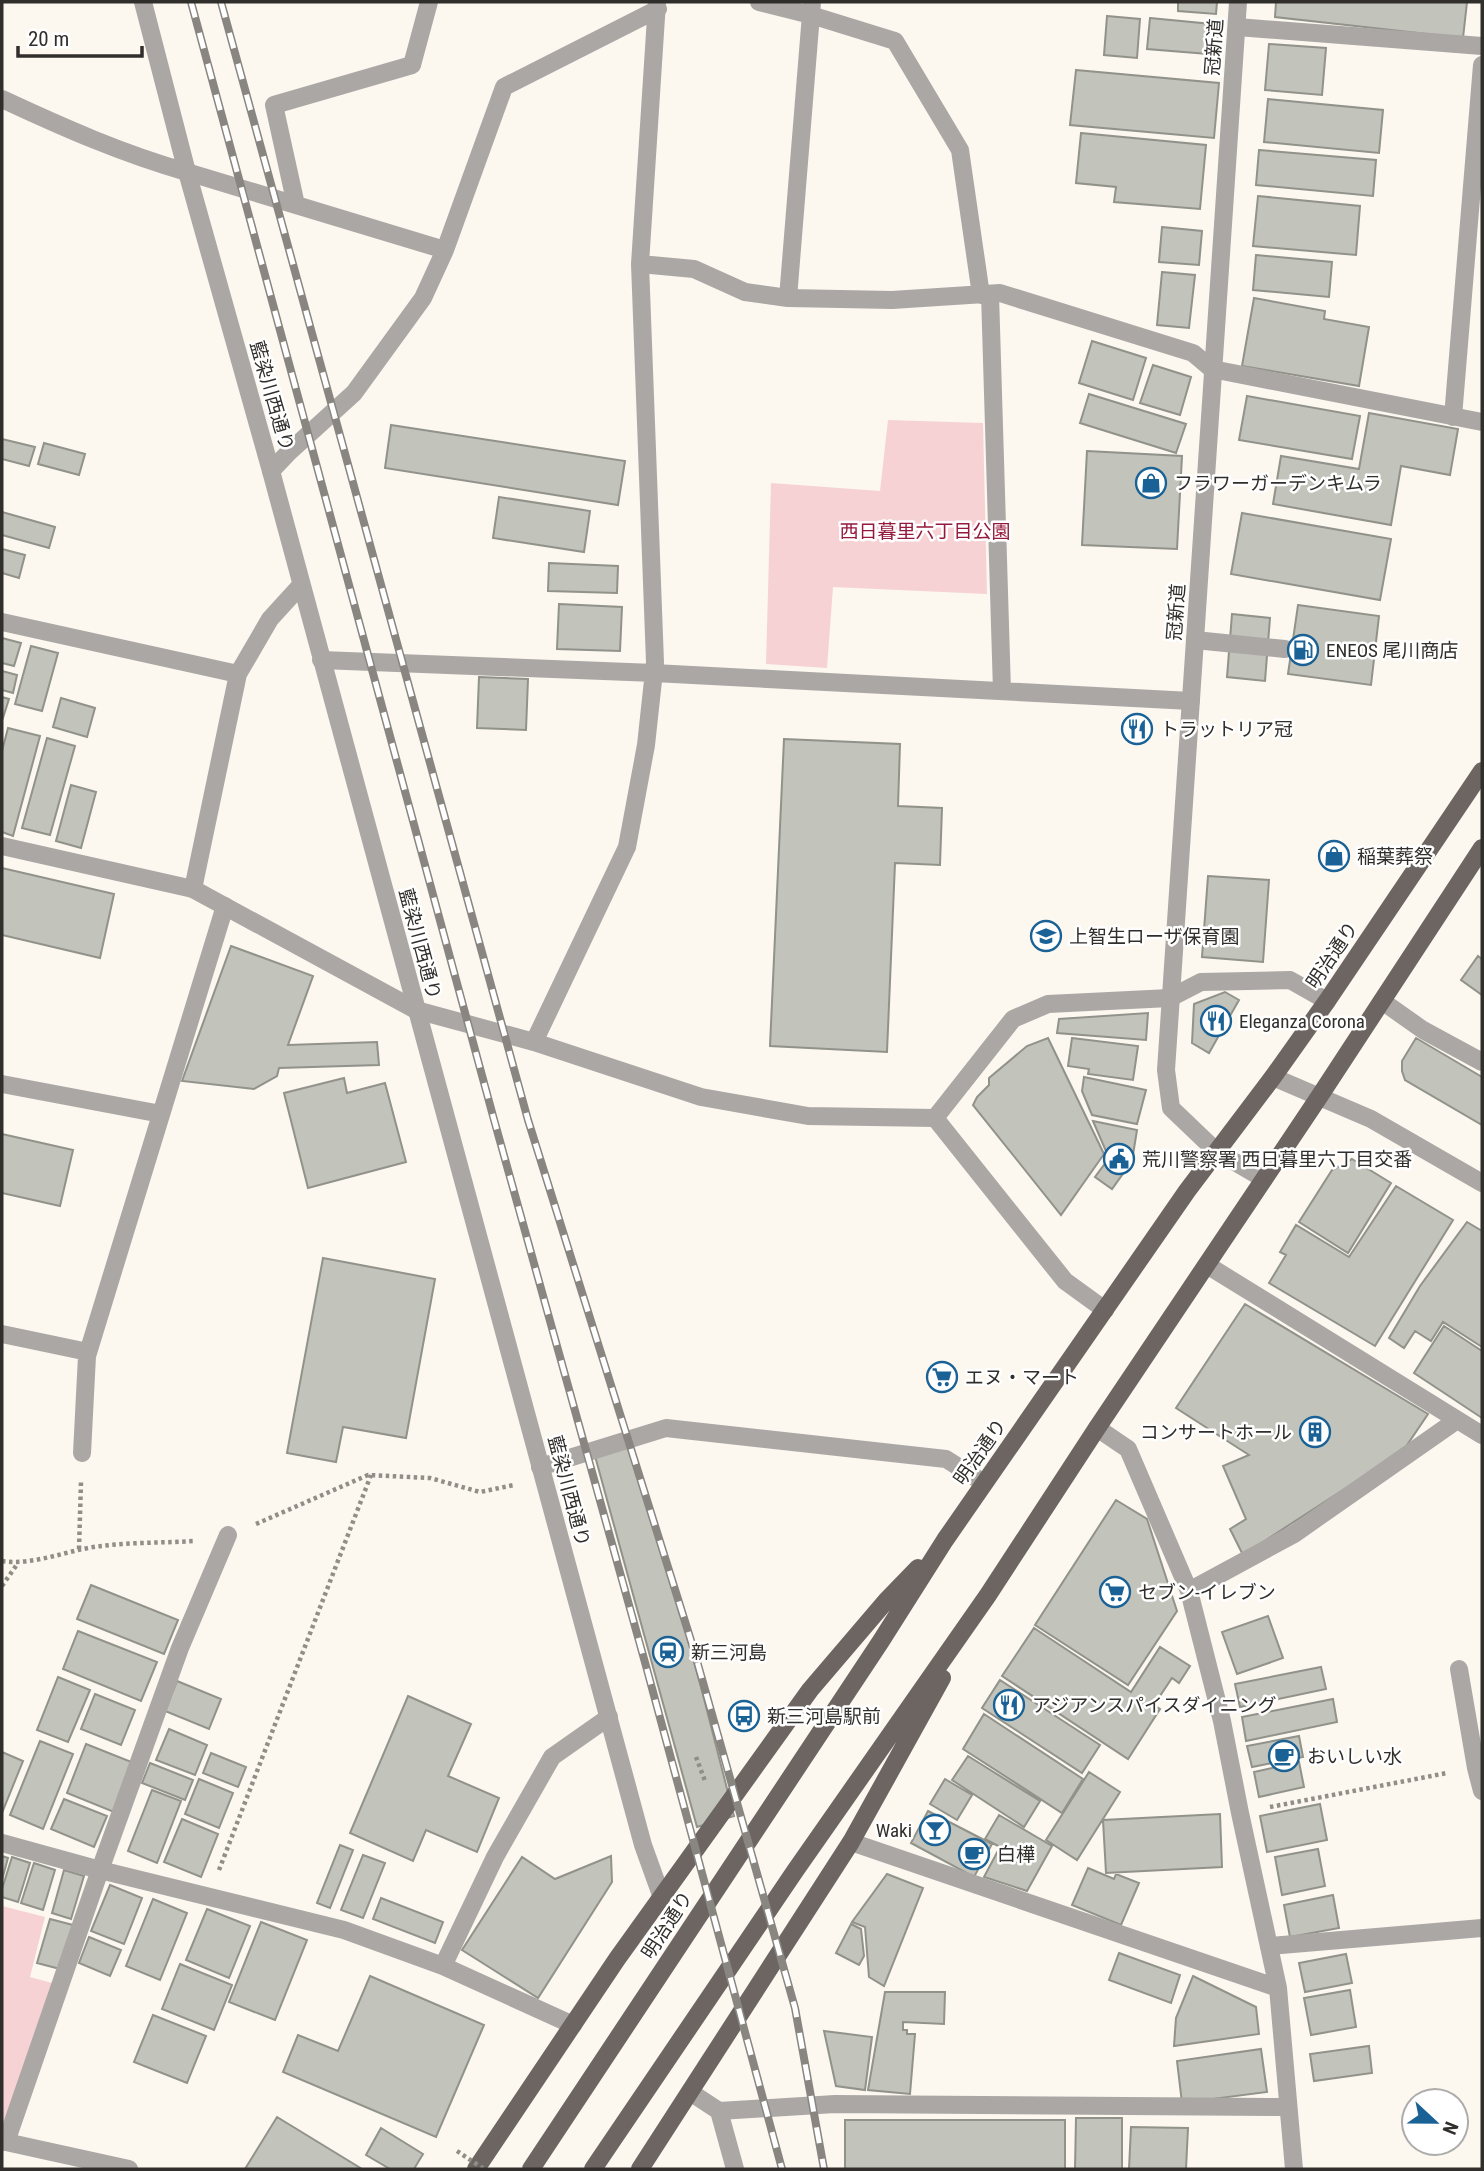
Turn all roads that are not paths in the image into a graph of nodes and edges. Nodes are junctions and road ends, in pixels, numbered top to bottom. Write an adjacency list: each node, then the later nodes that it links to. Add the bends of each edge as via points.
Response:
1 (143, 2): 11 (street, 藍染川西通り)
2 (429, 2): 12 (street, via 412,65 274,106)
3 (758, 2): 6 (street)
4 (1238, 2): 7 (street, 冠新道)
5 (658, 5): 13 (street, via 503,87); 14 (street)
6 (812, 8): 15 (street, via 895,41 960,150); 16 (street)
7 (1237, 27): 8 (street); 17 (street, 冠新道)
8 (1482, 46)
9 (1482, 65): 18 (street)
10 (2, 99): 11 (street, via 142,159)
11 (187, 172): 12 (street); 20 (street, 藍染川西通り)
12 (296, 205): 13 (street)
13 (445, 250): 20 (street, via 424,298 354,393)
14 (640, 264): 16 (street, via 694,269 745,292); 26 (street)
15 (985, 294): 16 (street, via 892,300); 17 (street, via 1000,293 1192,354); 28 (street)
16 (788, 298)
17 (1212, 369): 18 (street); 23 (street, 冠新道)
18 (1453, 417): 19 (street)
19 (1482, 422)
20 (271, 471): 21 (street, 藍染川西通り)
21 (301, 585): 25 (street, 藍染川西通り); 27 (street, via 270,619)
22 (2, 622): 27 (street)
23 (1195, 640): 24 (street); 29 (street, 冠新道)
24 (1284, 649)
25 (321, 660): 26 (street); 38 (street, 藍染川西通り)
26 (654, 673): 28 (street); 39 (street, via 627,847)
27 (238, 674): 33 (street)
28 (1002, 691): 29 (street)
29 (1191, 701): 35 (street, 冠新道)
30 (1482, 771): 36 (main road, 明治通り)
31 (2, 846): 33 (street)
32 (1482, 848): 37 (main road)
33 (193, 889): 34 (street)
34 (225, 906): 38 (street); 44 (street)
35 (1170, 998): 36 (street, via 1201,982 1290,980); 45 (street, via 1048,1004 1013,1019); 46 (street, 冠新道, via 1166,1070 1171,1108)
36 (1326, 1001): 41 (main road, 明治通り)
37 (1382, 1001): 40 (street); 43 (main road)
38 (416, 1010): 39 (street); 57 (street, 藍染川西通り)
39 (534, 1042): 45 (street, via 701,1097 808,1116)
40 (1482, 1062)
41 (1273, 1077): 43 (street); 46 (main road, 明治通り)
42 (2, 1084): 44 (street)
43 (1319, 1097): 47 (main road); 48 (street, via 1371,1119)
44 (161, 1114): 52 (street)
45 (935, 1118): 50 (street, via 1065,1281)
46 (1216, 1151): 47 (street, 冠新道); 50 (main road, 明治通り)
47 (1264, 1179): 49 (main road)
48 (1482, 1183)
49 (1207, 1265): 53 (street); 54 (main road)
50 (1105, 1310): 58 (main road, 明治通り)
51 (2, 1334): 52 (street)
52 (88, 1352): 56 (street)
53 (1458, 1420): 55 (street); 61 (street, via 1294,1534)
54 (1097, 1428): 61 (street, via 1128,1449); 62 (main road)
55 (1482, 1435)
56 (82, 1453)
57 (540, 1467): 58 (street, via 666,1428 946,1460); 64 (street, 藍染川西通り)
58 (984, 1483): 60 (main road, 明治通り)
59 (228, 1535): 68 (street, via 180,1648)
60 (945, 1540): 69 (main road, via 810,1690); 81 (main road, 明治通り)
61 (1189, 1591): 71 (street, via 1222,1721)
62 (988, 1595): 66 (main road); 82 (main road)
63 (1459, 1669): 65 (street)
64 (609, 1717): 69 (street, 藍染川西通り); 72 (street, via 552,1757 495,1857)
65 (1482, 1791)
66 (851, 1842): 73 (street); 75 (main road)
67 (2, 1843): 68 (street)
68 (100, 1870): 72 (street, via 344,1930); 78 (street)
69 (661, 1895): 74 (main road)
70 (1482, 1928): 71 (street)
71 (1269, 1945): 73 (street)
72 (443, 1966): 74 (street)
73 (1278, 1988): 76 (street)
74 (573, 2025): 80 (main road)
75 (690, 2092): 77 (street); 83 (main road)
76 (1288, 2107): 77 (street, via 835,2104); 85 (street)
77 (719, 2111): 84 (street)
78 (4, 2141): 79 (street)
79 (129, 2169)
80 (476, 2169)
81 (531, 2169)
82 (593, 2169)
83 (640, 2169)
84 (735, 2169)
85 (1294, 2169)

